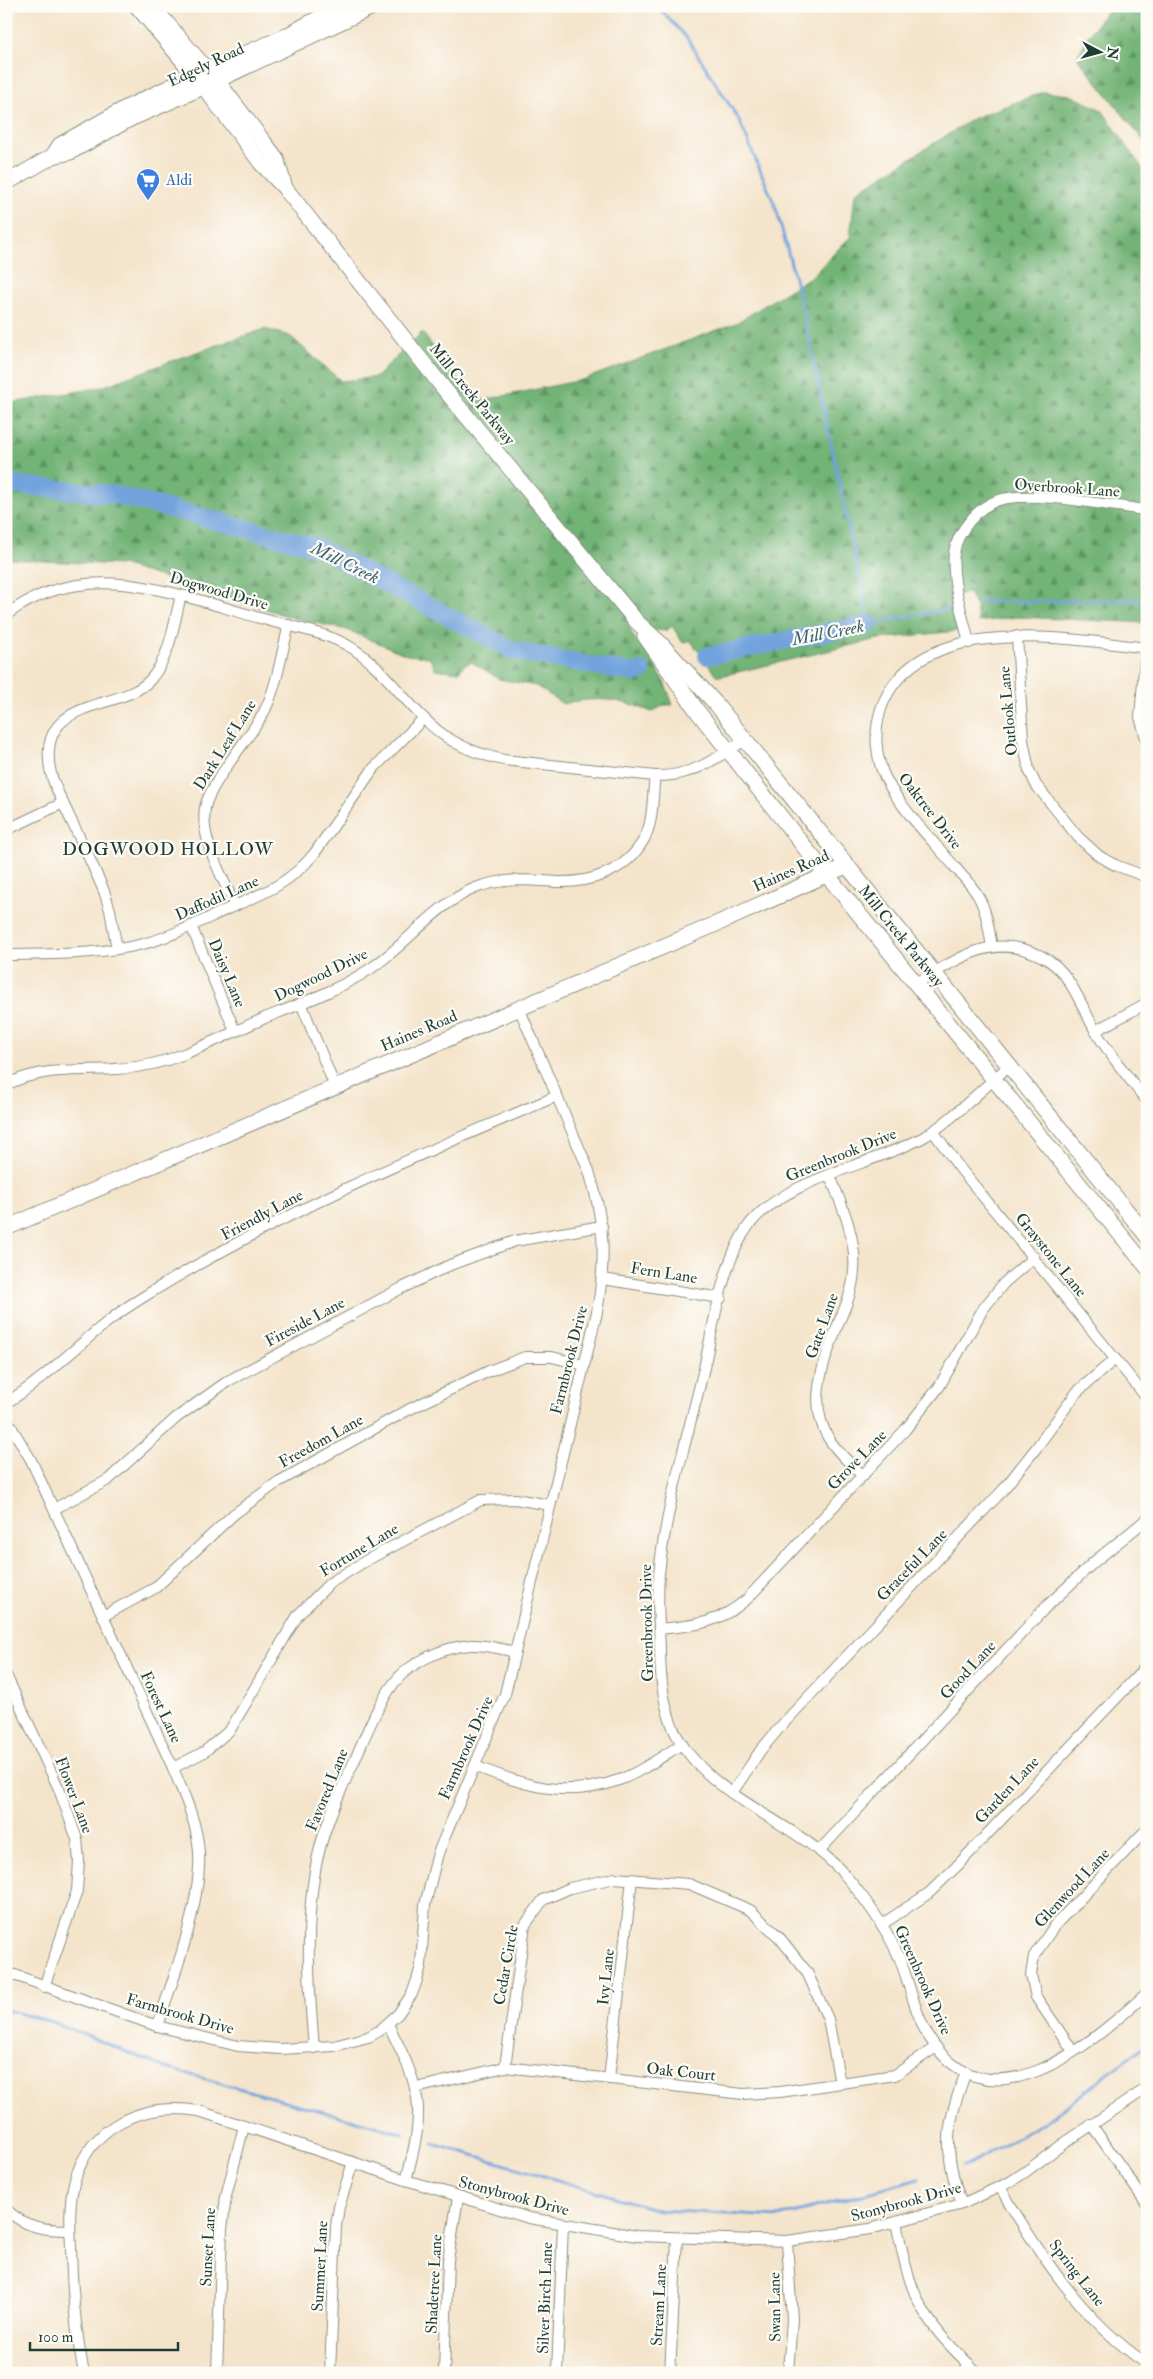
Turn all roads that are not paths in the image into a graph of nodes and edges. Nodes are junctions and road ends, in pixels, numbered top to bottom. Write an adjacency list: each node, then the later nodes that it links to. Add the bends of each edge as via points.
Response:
1 (137, 6): 5 (main road)
2 (152, 6): 5 (main road)
3 (342, 6): 5 (main road, Edgely Road)
4 (374, 6): 5 (main road, Edgely Road)
5 (205, 78): 6 (main road, Edgely Road, via 126,108 68,141 53,156); 10 (main road, Mill Creek Parkway, via 276,158 284,186 439,382)
6 (6, 183)
7 (1147, 510): 13 (street, Overbrook Lane, via 1028,497 998,500 980,511 961,533 954,554)
8 (181, 595): 9 (street, Dogwood Drive, via 126,583 82,584 37,597); 11 (street, Dogwood Drive); 20 (street, via 161,665 148,682 132,691 82,708 56,731 49,752 50,767)
9 (6, 615)
10 (637, 622): 16 (main road, Mill Creek Parkway, via 717,705); 18 (main road, Mill Creek Parkway, via 651,649)
11 (289, 626): 15 (street, Dogwood Drive, via 340,642 364,656); 25 (street, Dark Leaf Lane, via 264,713 214,787 205,808 204,822 209,843)
12 (1017, 636): 13 (street, Oaktree Drive); 14 (street, Oaktree Drive); 24 (street, Outlook Lane, via 1023,740 1029,770 1036,785 1078,837 1100,856)
13 (969, 644): 27 (street, Oaktree Drive, via 939,650 918,660 896,680 880,714 877,749 888,784 978,897)
14 (1146, 648): 17 (street, via 1140,716)
15 (423, 719): 19 (street, Dogwood Drive, via 449,740 481,755); 25 (street, Daffodil Lane, via 373,769 303,867 280,886)
16 (745, 740): 18 (street, Dogwood Drive); 22 (main road, Mill Creek Parkway)
17 (1147, 741)
18 (728, 750): 19 (street, Dogwood Drive, via 689,773); 23 (main road, Mill Creek Parkway)
19 (654, 776): 32 (street, Dogwood Drive, via 650,823 643,841 612,870 586,880 509,879 476,887 448,902 369,970)
20 (63, 803): 21 (street); 28 (street, via 104,891)
21 (6, 830)
22 (846, 866): 23 (main road, Haines Road); 30 (main road, Mill Creek Parkway)
23 (827, 874): 31 (main road, Mill Creek Parkway); 34 (main road, Haines Road)
24 (1147, 877)
25 (235, 906): 26 (street, Daffodil Lane)
26 (191, 926): 28 (street, Daffodil Lane, via 144,944); 35 (street, Daisy Lane)
27 (992, 947): 30 (street, via 967,954); 36 (street, via 1021,948 1050,961 1070,984)
28 (117, 949): 29 (street, Daffodil Lane)
29 (6, 955)
30 (934, 972): 31 (street); 37 (main road, Mill Creek Parkway)
31 (917, 983): 38 (main road, Mill Creek Parkway)
32 (301, 1003): 35 (street, Dogwood Drive); 40 (street)
33 (1147, 1003): 36 (street)
34 (519, 1008): 40 (main road, Haines Road); 41 (street, Farmbrook Drive)
35 (235, 1031): 39 (street, Dogwood Drive, via 156,1064 41,1073)
36 (1095, 1031): 42 (street)
37 (1009, 1066): 38 (street, Greenbrook Drive); 47 (main road, Mill Creek Parkway)
38 (994, 1078): 43 (street, Greenbrook Drive); 49 (main road, Mill Creek Parkway)
39 (6, 1085)
40 (335, 1087): 46 (main road, Haines Road)
41 (557, 1096): 45 (street, Farmbrook Drive, via 589,1171); 55 (street, Friendly Lane, via 339,1192 221,1253 109,1320)
42 (1147, 1101)
43 (932, 1131): 44 (street, Greenbrook Drive, via 897,1150); 48 (street, Graystone Lane)
44 (830, 1176): 51 (street, Greenbrook Drive, via 785,1194 754,1220 739,1242); 57 (street, Gate Lane, via 847,1224 854,1270 848,1299 820,1377 818,1402 826,1434)
45 (602, 1226): 50 (street, Farmbrook Drive); 59 (street, Fireside Lane, via 515,1241 400,1288 228,1381 176,1418 108,1480)
46 (6, 1228)
47 (1147, 1236)
48 (1034, 1257): 52 (street, Graystone Lane); 57 (street, Grove Lane, via 1004,1283 988,1303 971,1326 929,1402)
49 (1147, 1267)
50 (602, 1279): 51 (street, Fern Lane); 53 (street, Farmbrook Drive)
51 (720, 1298): 62 (street, Greenbrook Drive, via 665,1534 659,1584)
52 (1115, 1359): 54 (street, Graystone Lane); 69 (street, Graceful Lane, via 1076,1392 1003,1490 780,1726)
53 (584, 1365): 58 (street, Farmbrook Drive); 61 (street, Freedom Lane, via 552,1357 525,1358 489,1371 408,1410 257,1496 155,1588)
54 (1147, 1398)
55 (6, 1403)
56 (6, 1418): 59 (street, Forest Lane)
57 (862, 1476): 62 (street, Grove Lane, via 734,1610 708,1622)
58 (550, 1506): 63 (street, Farmbrook Drive); 68 (street, Fortune Lane, via 515,1499 482,1500 330,1583 298,1616 230,1730 204,1752)
59 (54, 1509): 61 (street, Forest Lane)
60 (1147, 1519): 71 (street, Good Lane, via 1046,1607)
61 (103, 1616): 68 (street, Forest Lane)
62 (659, 1629): 66 (street, Greenbrook Drive, via 662,1687 668,1712)
63 (515, 1652): 67 (street, Farmbrook Drive, via 500,1711); 80 (street, Favored Lane, via 470,1645 445,1650 401,1675 386,1695 340,1792 325,1830 317,1863 310,1937)
64 (1147, 1666): 73 (street, Garden Lane, via 956,1867 917,1903)
65 (6, 1675): 75 (street, Flower Lane, via 59,1789 77,1839 77,1892)
66 (682, 1744): 67 (street, via 619,1780 585,1788 548,1790); 69 (street, Greenbrook Drive, via 701,1767)
67 (475, 1766): 77 (street, Farmbrook Drive, via 430,1878 417,1980 403,2008)
68 (172, 1768): 78 (street, Forest Lane, via 192,1815 199,1867 178,1962)
69 (732, 1793): 71 (street, Greenbrook Drive)
70 (1147, 1829): 81 (street, Glenwood Lane, via 1055,1925 1034,1956 1031,1975 1036,1997)
71 (819, 1851): 73 (street, Greenbrook Drive, via 850,1881)
72 (632, 1879): 82 (street, Cedar Circle, via 615,1878 570,1888 543,1900 525,1925); 84 (street, Ivy Lane); 85 (street, Cedar Circle, via 689,1884 750,1910 779,1937 807,1972 828,2019)
73 (881, 1925): 79 (street, Greenbrook Drive, via 899,1956 922,2023)
74 (6, 1972): 75 (street, Farmbrook Drive)
75 (44, 1987): 78 (street, Farmbrook Drive)
76 (1147, 1993): 81 (street, Greenbrook Drive)
77 (388, 2024): 80 (street, Farmbrook Drive, via 368,2037 350,2043); 86 (street)
78 (157, 2026): 80 (street, Farmbrook Drive, via 238,2046)
79 (936, 2047): 83 (street, Greenbrook Drive, via 954,2066); 85 (street, Oak Court, via 895,2075)
80 (314, 2048)
81 (1073, 2051): 83 (street, Greenbrook Drive, via 1037,2072 1016,2078 986,2078)
82 (505, 2067): 84 (street, Oak Court); 86 (street, Oak Court)
83 (966, 2072): 94 (street, via 951,2115 948,2139 948,2160)
84 (609, 2079): 85 (street, Oak Court, via 744,2094)
85 (840, 2083)
86 (416, 2088): 91 (street, via 419,2129)
87 (1147, 2088): 88 (street, Stonybrook Drive)
88 (1091, 2124): 92 (street, Stonybrook Drive); 95 (street)
89 (244, 2126): 90 (street, Stonybrook Drive); 99 (street, Stonybrook Drive, via 199,2111 178,2108 146,2111 117,2124 94,2146 80,2168 71,2200); 105 (street, Sunset Lane, via 226,2196 222,2229)
90 (353, 2162): 91 (street, Stonybrook Drive); 106 (street, Summer Lane, via 336,2226)
91 (406, 2180): 93 (street, Stonybrook Drive)
92 (1000, 2187): 94 (street, Stonybrook Drive); 102 (street, Spring Lane, via 1039,2250 1083,2307 1114,2339)
93 (458, 2197): 98 (street, Stonybrook Drive); 107 (street, Shadetree Lane, via 448,2254)
94 (962, 2204): 97 (street, Stonybrook Drive)
95 (1147, 2204)
96 (6, 2209): 99 (street, via 33,2227)
97 (896, 2223): 101 (street, Stonybrook Drive, via 841,2235); 103 (street, via 917,2298)
98 (563, 2225): 100 (street, Stonybrook Drive); 108 (street, Silver Birch Lane)
99 (70, 2230): 104 (street, Stonybrook Drive, via 75,2323)
100 (677, 2239): 101 (street, Stonybrook Drive); 109 (street, Stream Lane)
101 (787, 2241): 110 (street, Swan Lane, via 792,2319)
102 (1147, 2364)
103 (966, 2368): 111 (street)
104 (84, 2373)
105 (217, 2373)
106 (330, 2373)
107 (444, 2373)
108 (556, 2373)
109 (670, 2373)
110 (788, 2373)
111 (978, 2373)

